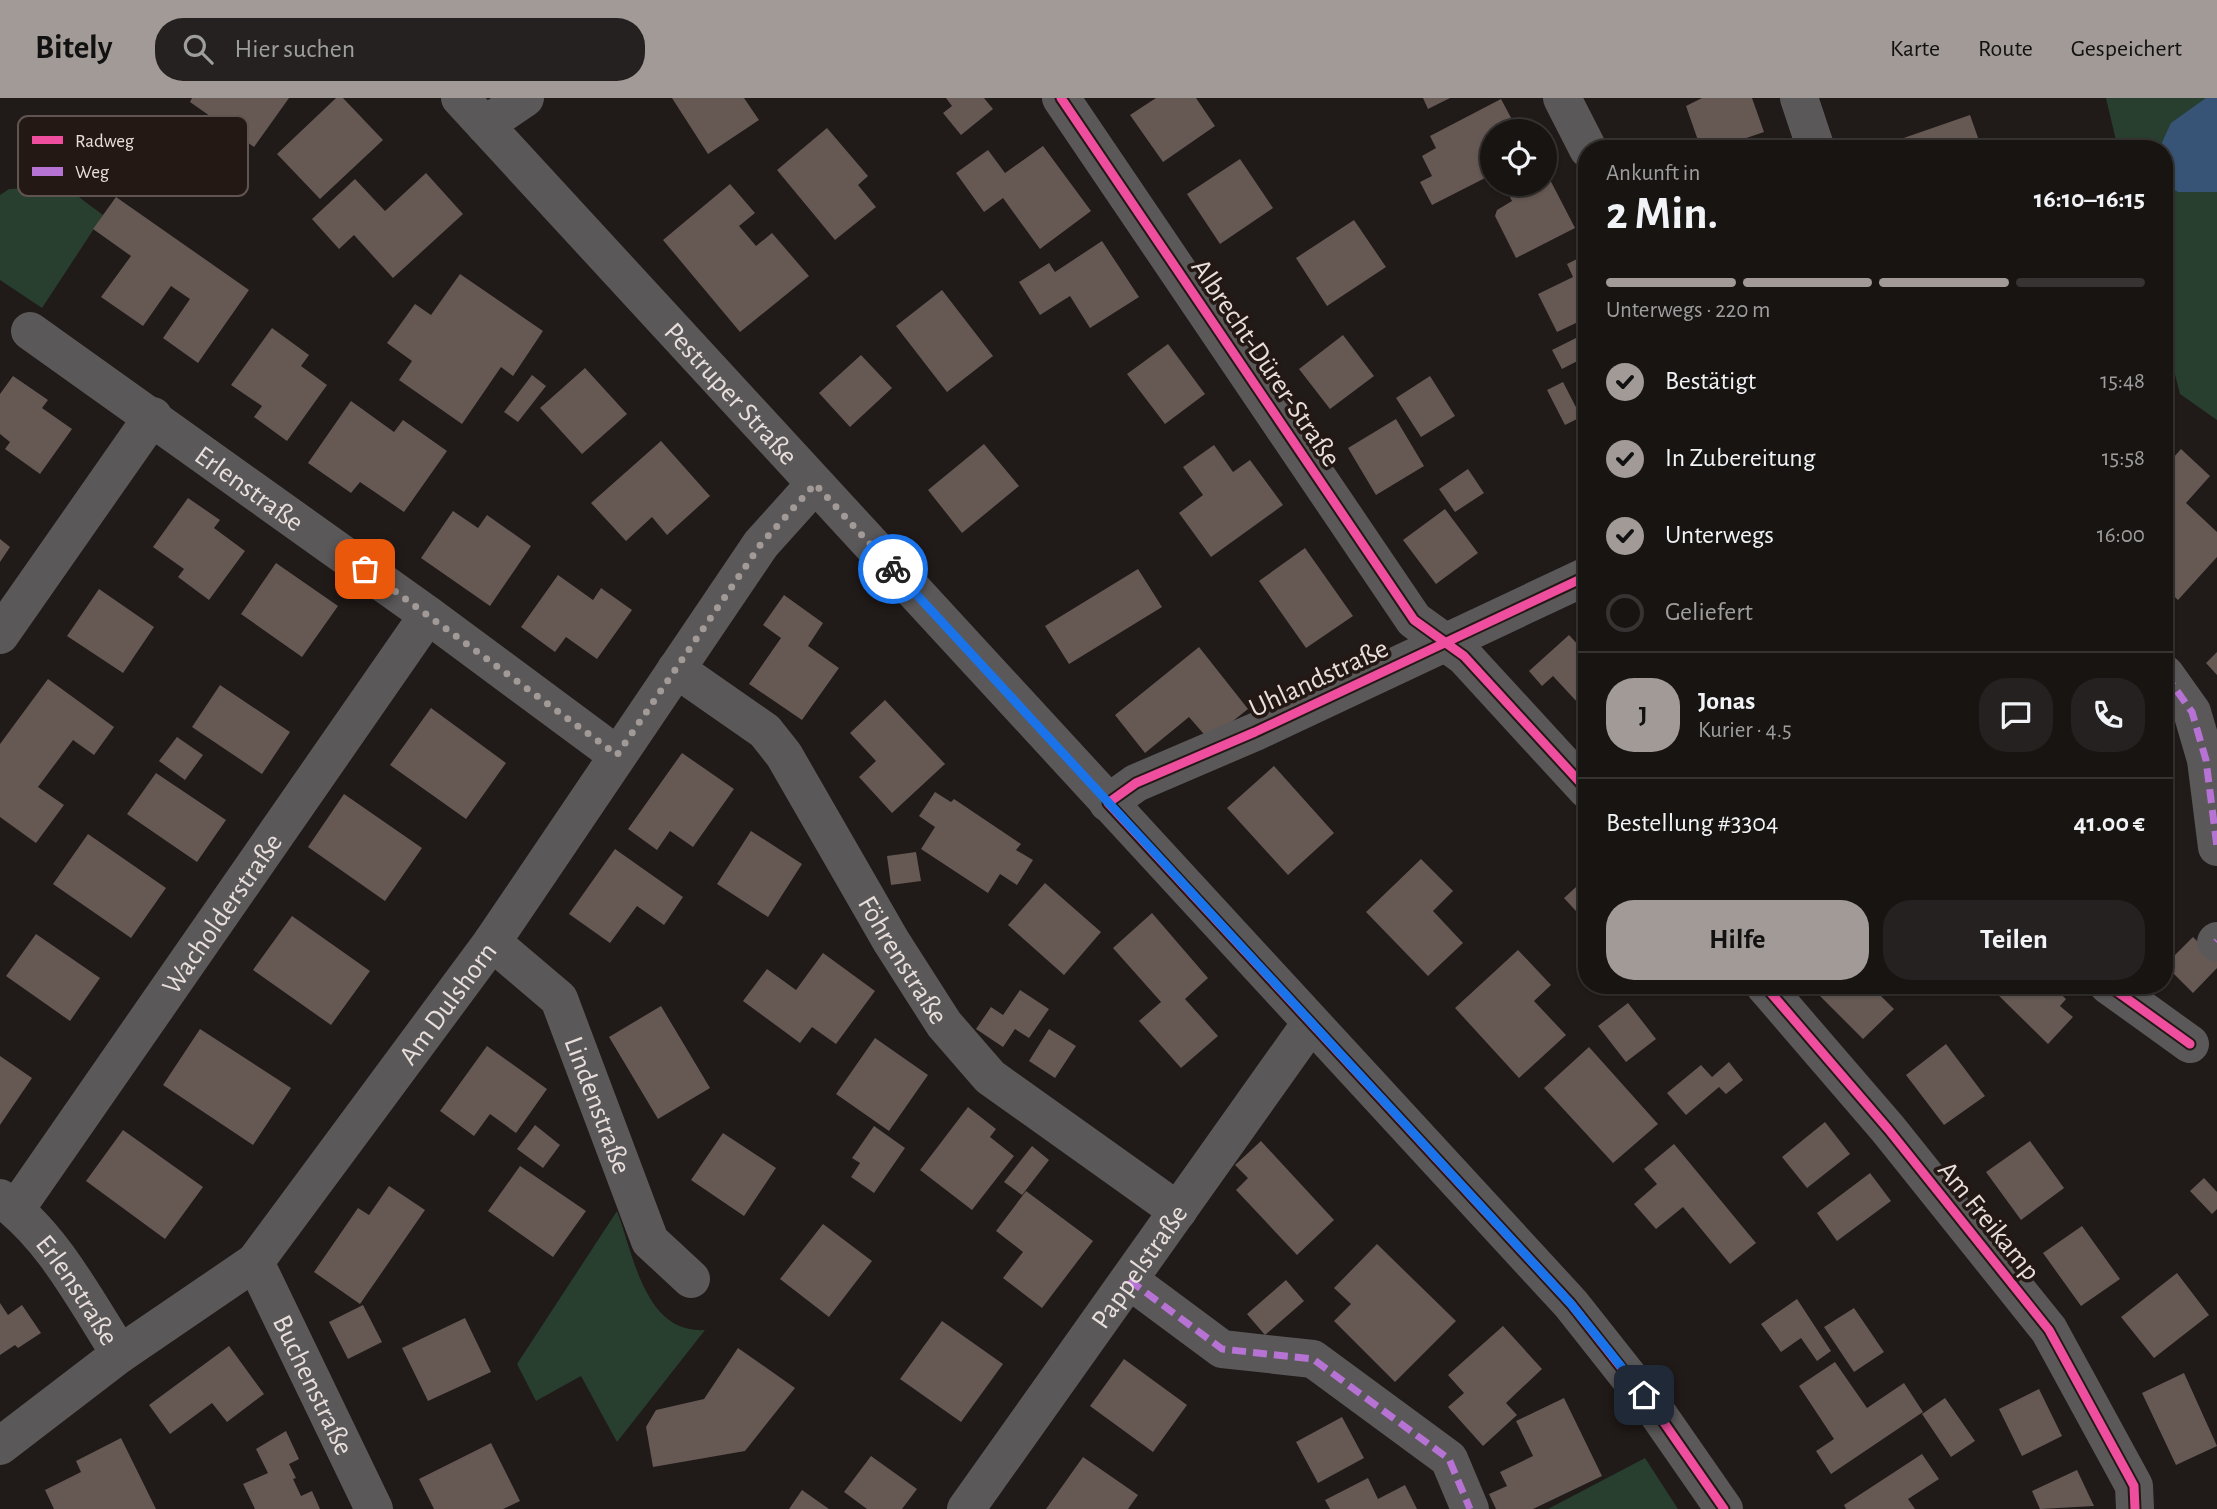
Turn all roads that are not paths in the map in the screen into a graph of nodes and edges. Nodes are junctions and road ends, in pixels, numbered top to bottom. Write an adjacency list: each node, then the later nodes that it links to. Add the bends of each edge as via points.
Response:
1 (460, 98): 6 (street, Pestruper Straße)
2 (525, 98): 6 (street)
3 (1061, 98): 15 (street, Albrecht-Dürer-Straße, via 1414,620)
4 (1562, 98): 7 (street)
5 (1799, 98): 8 (street)
6 (485, 125): 11 (street, Pestruper Straße)
7 (1583, 140)
8 (1813, 140)
9 (30, 331): 10 (street, Erlenstraße)
10 (153, 416): 13 (street, Erlenstraße); 14 (street)
11 (815, 484): 16 (street, Am Dulshorn, via 761,544); 20 (street, Pestruper Straße)
12 (1578, 580): 15 (street, Uhlandstraße)
13 (428, 615): 18 (street, Erlenstraße); 27 (street, Wacholderstraße)
14 (0, 635)
15 (1444, 642): 19 (street, via 1464,656); 20 (street, Uhlandstraße, via 1136,783)
16 (676, 669): 18 (street, Am Dulshorn); 28 (street, Föhrenstraße, via 765,731 784,755 891,942 944,1024 990,1077)
17 (2173, 685): 21 (street, via 2192,712 2206,760)
18 (617, 755): 22 (street, Am Dulshorn)
19 (1578, 780)
20 (1108, 803): 25 (street, Pestruper Straße)
21 (2217, 847)
22 (492, 942): 29 (street, Am Dulshorn); 30 (street, Lindenstraße, via 559,999 650,1241)
23 (1772, 994): 38 (street, Am Freikamp, via 1888,1129 2049,1330 2134,1486)
24 (2121, 994): 26 (street)
25 (1311, 1023): 28 (street, Pappelstraße); 37 (street, Pestruper Straße, via 1571,1304 1658,1414)
26 (2190, 1044)
27 (8, 1204): 32 (street, Erlenstraße, via 46,1241)
28 (1178, 1211): 31 (street, Pappelstraße)
29 (255, 1262): 32 (street, Am Dulshorn); 34 (street, Buchenstraße)
30 (691, 1279)
31 (1129, 1280): 35 (street, Pappelstraße); 36 (street, via 1222,1349 1313,1359 1449,1459)
32 (120, 1354): 33 (street, Am Dulshorn)
33 (0, 1446)
34 (374, 1509)
35 (966, 1509)
36 (1469, 1509)
37 (1724, 1509)
38 (2135, 1509)

